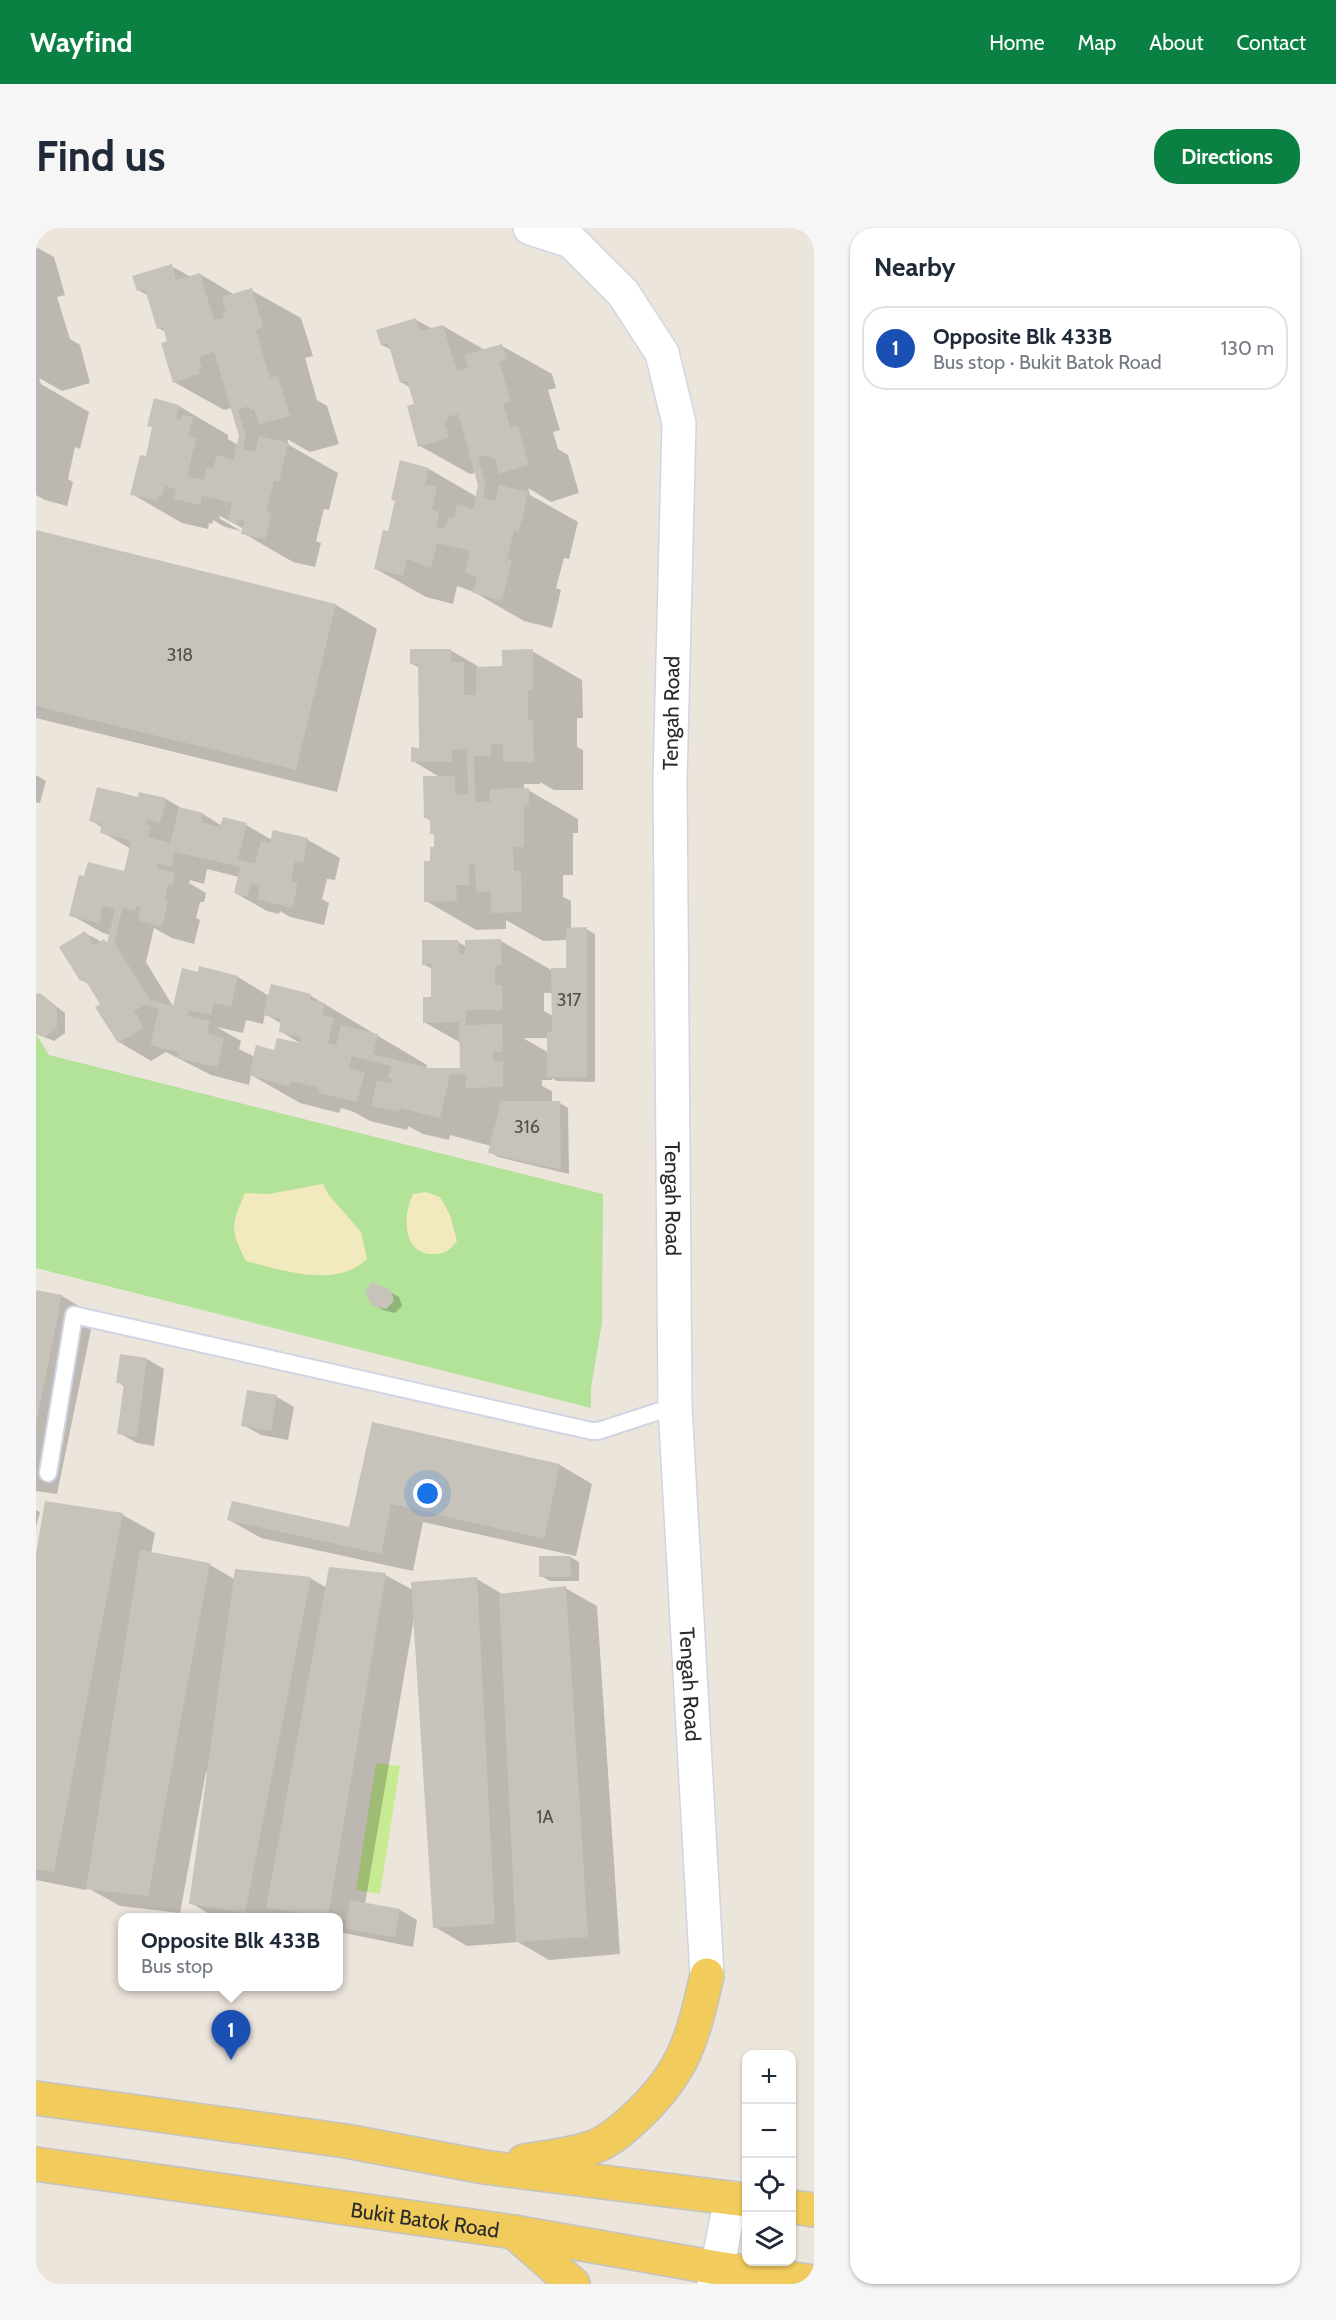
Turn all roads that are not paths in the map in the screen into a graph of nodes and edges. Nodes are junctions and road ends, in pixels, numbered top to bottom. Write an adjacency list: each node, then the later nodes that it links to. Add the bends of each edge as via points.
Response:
1 (530, 228): 2 (main road, Tengah Road, via 571,241 623,293 663,353 679,423 670,780)
2 (675, 1406): 3 (lane, via 592,1431 74,1315); 6 (main road, Tengah Road, via 707,1975 694,2028 679,2066 657,2097 625,2127 597,2145 566,2154)
3 (48, 1473)
4 (36, 2098): 6 (main road, via 346,2141)
5 (36, 2164): 10 (main road, Bukit Batok Road)
6 (484, 2167): 7 (main road)
7 (739, 2199): 11 (main road)
8 (796, 2207): 9 (main road)
9 (814, 2210)
10 (514, 2232): 11 (main road, Bukit Batok Road); 13 (main road)
11 (734, 2274): 12 (main road, Bukit Batok Road)
12 (814, 2282)
13 (573, 2284)

